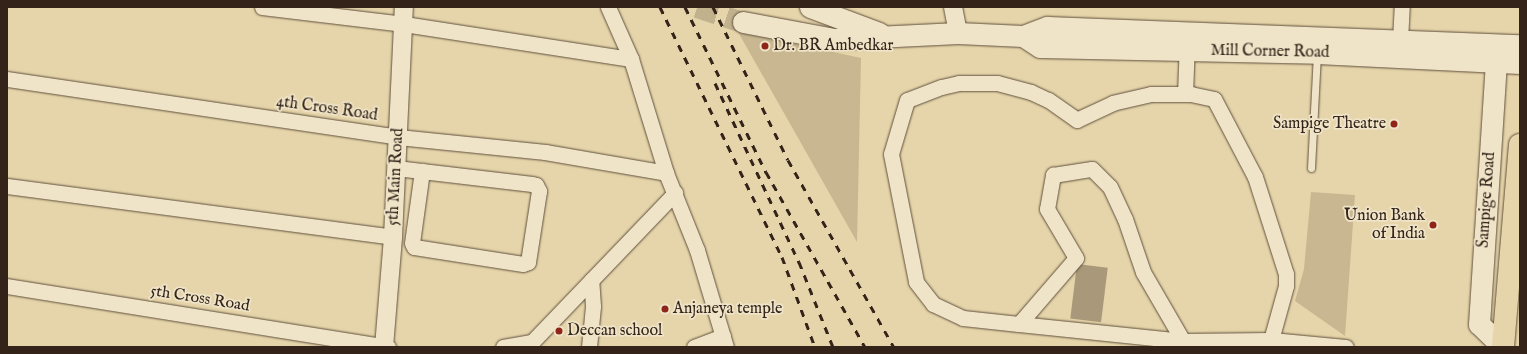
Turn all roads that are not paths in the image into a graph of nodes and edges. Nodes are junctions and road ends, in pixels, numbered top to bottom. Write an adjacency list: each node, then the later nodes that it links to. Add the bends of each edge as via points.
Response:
1 (262, 7): 6 (street)
2 (608, 7): 15 (street)
3 (810, 7): 9 (main road, Mill Corner Road)
4 (953, 7): 8 (street)
5 (1402, 7): 10 (street)
6 (404, 16): 15 (street); 19 (street, 5th Main Road)
7 (744, 22): 9 (main road, Mill Corner Road, via 834,39)
8 (958, 33): 9 (main road, Mill Corner Road); 11 (main road, Mill Corner Road, via 1023,36 1047,27)
9 (885, 35)
10 (1400, 40): 12 (main road, Mill Corner Road); 14 (main road, Mill Corner Road)
11 (1187, 41): 12 (main road, Mill Corner Road); 18 (street)
12 (1318, 45): 14 (main road, Mill Corner Road); 22 (lane)
13 (1520, 45): 14 (main road, Mill Corner Road)
14 (1497, 52): 16 (main road, Mill Corner Road); 42 (main road, Sampige Road, via 1479,324)
15 (631, 59): 24 (street)
16 (1520, 63)
17 (7, 79): 19 (street, 4th Cross Road)
18 (1185, 94): 31 (street, via 1152,94 1132,98 1106,106 1077,120 1048,100 1031,92 997,83 978,82 941,86 907,100 891,154 916,282 933,304 964,318); 32 (street, via 1214,99 1255,177 1286,274 1286,286)
19 (398, 137): 21 (street, 5th Main Road); 24 (street, 4th Cross Road, via 545,152)
20 (1520, 145): 27 (main road, Sampige Road)
21 (396, 168): 23 (street); 28 (street, 5th Main Road)
22 (1311, 168)
23 (422, 171): 23 (street, via 536,185 539,191 528,262 523,264 414,247 412,243)
24 (666, 172): 26 (street)
25 (7, 186): 28 (street)
26 (675, 194): 29 (street); 34 (street, via 697,250)
27 (1518, 203): 42 (main road, Sampige Road)
28 (393, 237): 36 (street, 5th Main Road)
29 (591, 280): 35 (street); 39 (street, via 593,306)
30 (7, 286): 36 (street, 5th Cross Road)
31 (1019, 324): 33 (street); 33 (street, via 1076,258 1047,209 1053,175 1092,169 1110,187 1125,219 1143,272)
32 (1271, 340): 33 (street); 41 (street)
33 (1183, 341)
34 (724, 342): 40 (street)
35 (536, 344): 38 (street)
36 (384, 347): 37 (street, 5th Cross Road)
37 (388, 347)
38 (502, 347)
39 (589, 347)
40 (694, 347)
41 (1346, 347)
42 (1503, 347)

